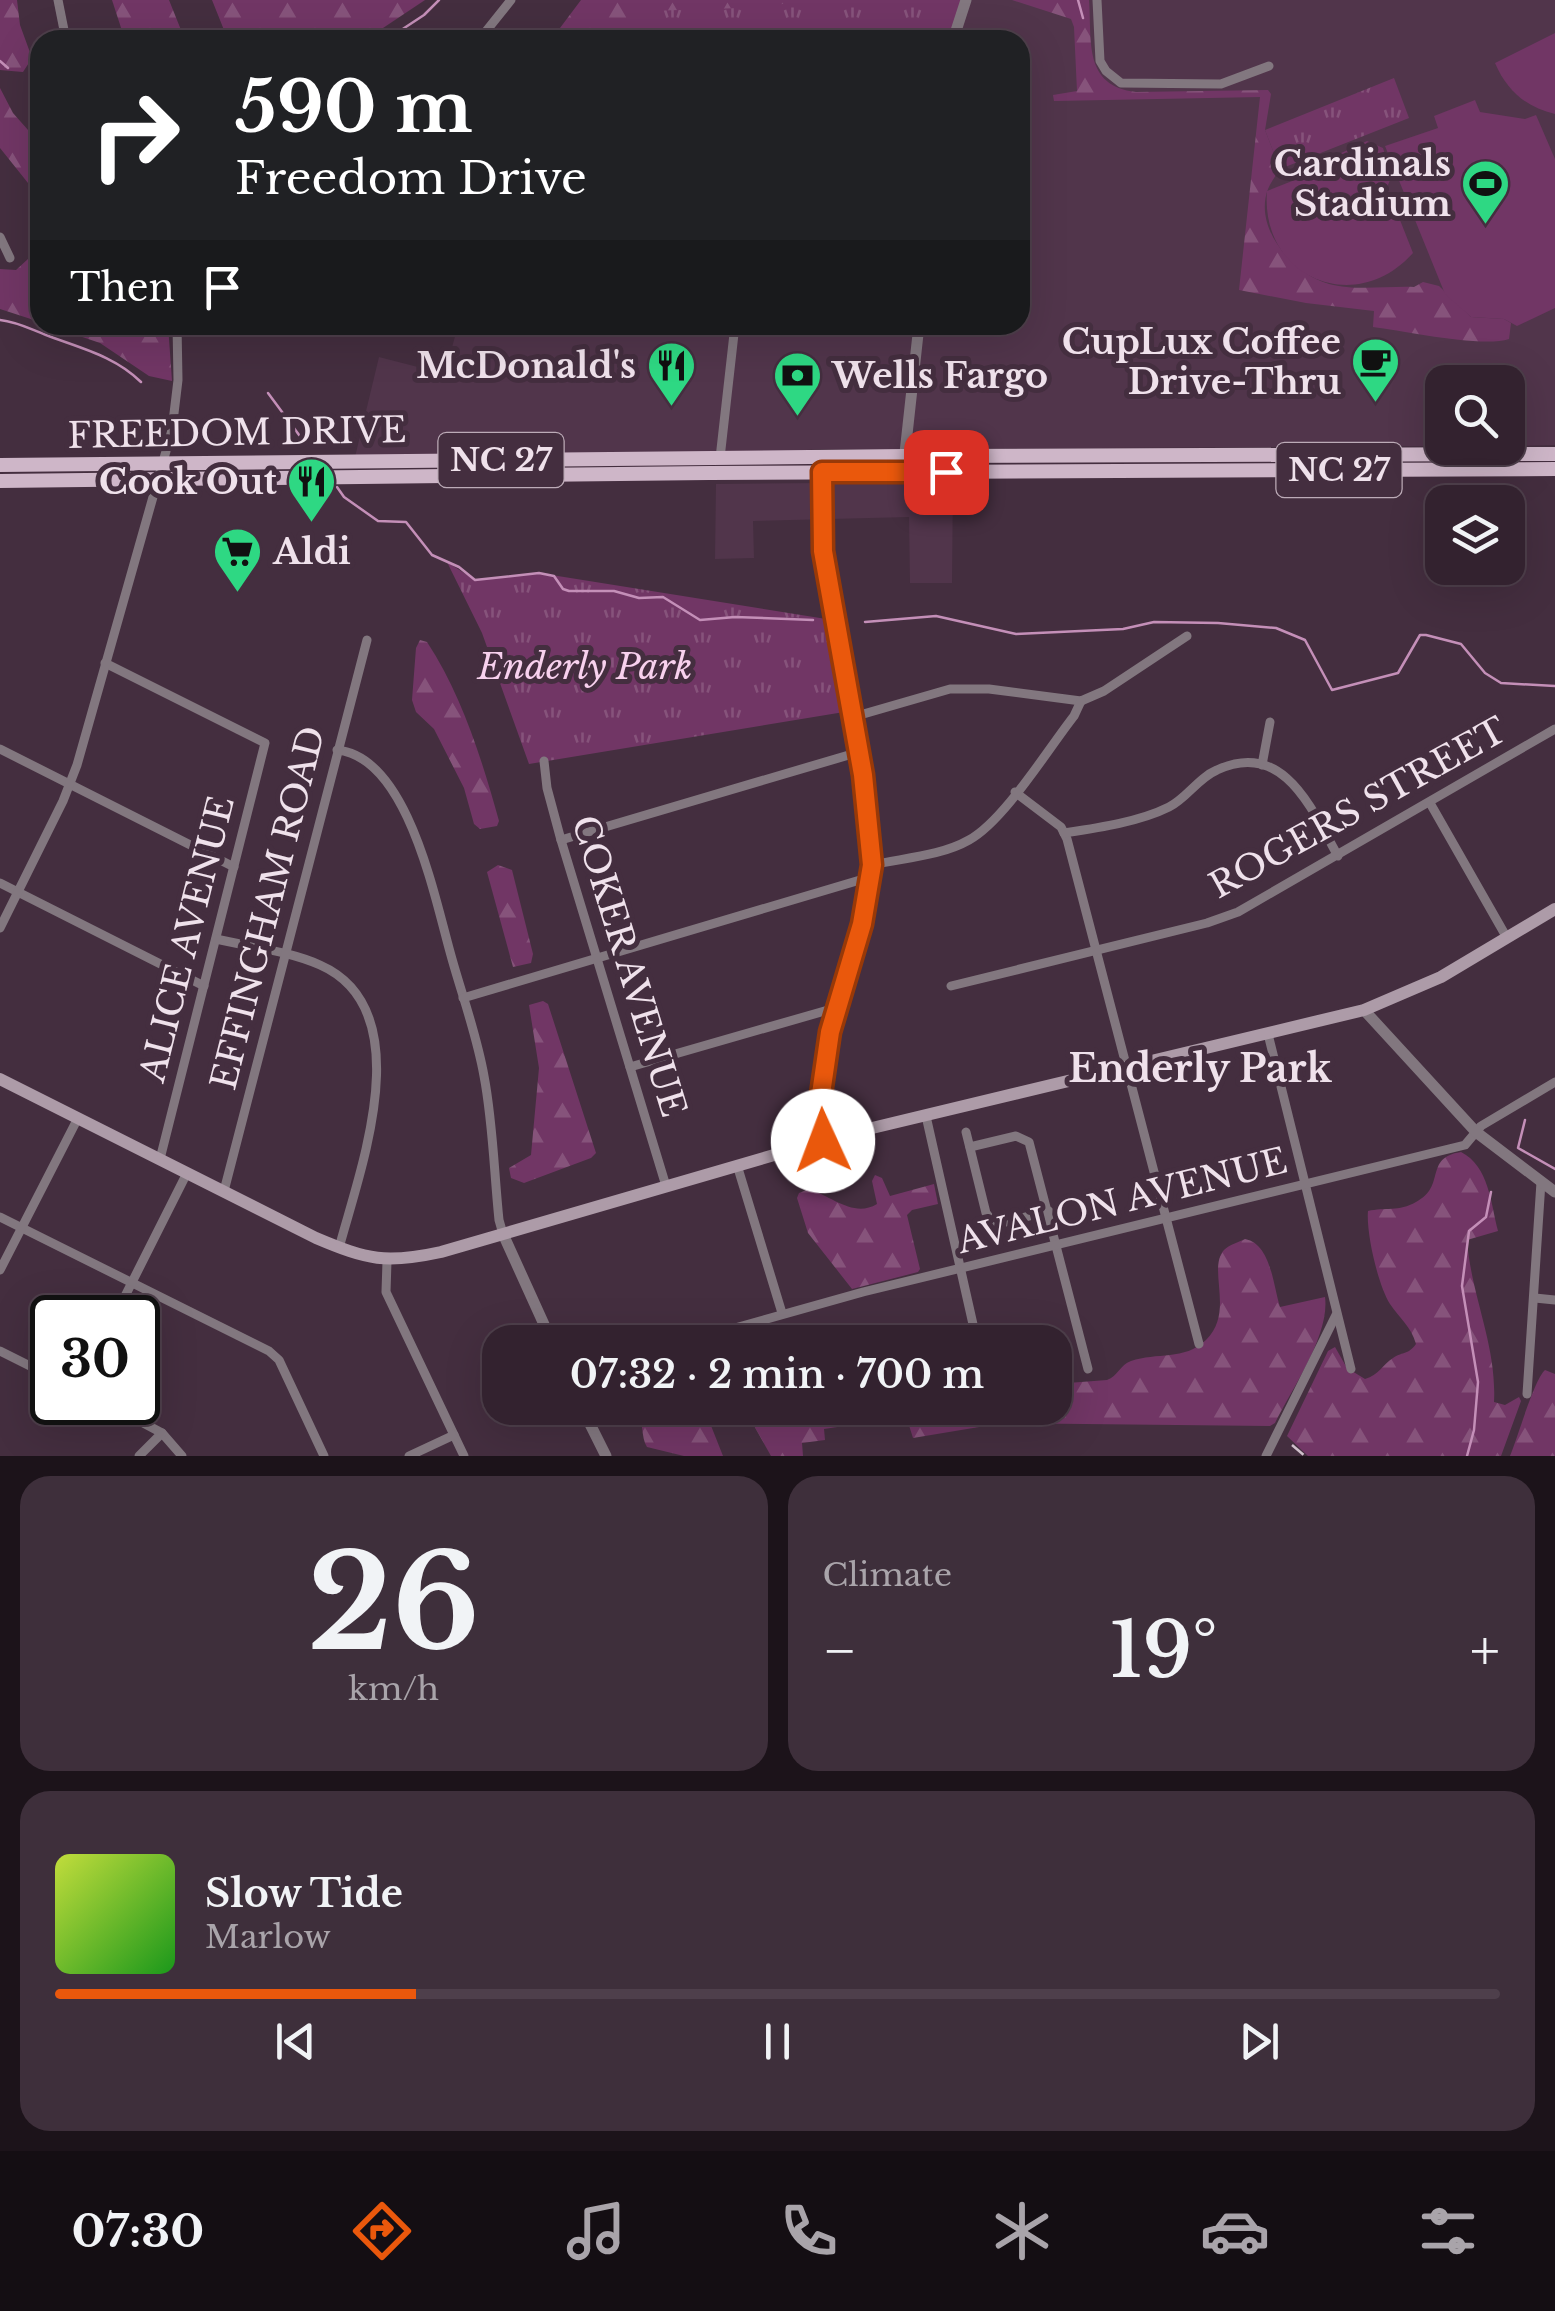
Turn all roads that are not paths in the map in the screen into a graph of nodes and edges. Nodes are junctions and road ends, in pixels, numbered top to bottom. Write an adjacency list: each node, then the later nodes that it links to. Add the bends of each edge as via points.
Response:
1 (58, 0): 5 (street)
2 (510, 0): 6 (street)
3 (966, 0): 7 (street)
4 (1097, 0): 8 (street, via 1100,61 1121,83 1222,84)
5 (64, 30)
6 (487, 30)
7 (956, 30)
8 (1269, 66)
9 (0, 237): 10 (street)
10 (10, 258)
11 (177, 335): 19 (street, via 176,408)
12 (734, 335): 15 (street)
13 (918, 335): 20 (street)
14 (1555, 454): 17 (main road, FREEDOM DRIVE / NC 27)
15 (720, 458): 16 (main road, FREEDOM DRIVE / NC 27); 20 (main road, FREEDOM DRIVE / NC 27); 24 (main road, via 713,468)
16 (491, 460): 19 (main road, FREEDOM DRIVE / NC 27); 25 (main road, via 472,468 439,468)
17 (1525, 461): 22 (main road, FREEDOM DRIVE / NC 27)
18 (1425, 462): 20 (main road, FREEDOM DRIVE / NC 27)
19 (162, 463): 21 (main road, FREEDOM DRIVE / NC 27); 26 (street)
20 (903, 464): 23 (main road, FREEDOM DRIVE / NC 27)
21 (0, 465)
22 (1555, 470)
23 (822, 472): 24 (main road, FREEDOM DRIVE / NC 27); 32 (street, via 823,551)
24 (638, 474): 25 (main road, FREEDOM DRIVE / NC 27)
25 (434, 476): 26 (main road, FREEDOM DRIVE / NC 27)
26 (157, 479): 27 (main road, FREEDOM DRIVE / NC 27); 30 (street)
27 (0, 481)
28 (1187, 636): 31 (street, via 1104,692)
29 (367, 640): 36 (street, EFFINGHAM ROAD)
30 (105, 663): 40 (street); 47 (street, ALICE AVENUE, via 265,743)
31 (1081, 700): 32 (street, via 950,690); 41 (street)
32 (853, 717): 37 (street)
33 (1270, 722): 39 (street)
34 (1555, 729): 42 (street, ROGERS STREET)
35 (0, 749): 40 (street)
36 (336, 750): 56 (street, EFFINGHAM ROAD); 60 (street, via 366,760 399,803 420,848)
37 (859, 752): 44 (street); 46 (street)
38 (544, 761): 44 (street, COKER AVENUE)
39 (1262, 765): 43 (street, via 1226,766 1164,809); 45 (street, via 1302,793)
40 (70, 784): 47 (street); 50 (street)
41 (1015, 792): 43 (street); 46 (street, via 968,841)
42 (1430, 804): 45 (street, ROGERS STREET); 53 (street)
43 (1064, 833): 55 (street)
44 (562, 840): 57 (street, COKER AVENUE)
45 (1338, 856): 55 (street, ROGERS STREET, via 1224,918)
46 (872, 865): 48 (street)
47 (234, 867): 54 (street, ALICE AVENUE)
48 (871, 880): 57 (street); 61 (street)
49 (0, 883): 50 (street)
50 (18, 892): 52 (street); 58 (street)
51 (1555, 909): 53 (main road)
52 (0, 928)
53 (1507, 938): 62 (main road, via 1420,988)
54 (216, 939): 56 (street); 58 (street, ALICE AVENUE)
55 (1095, 951): 59 (street, ROGERS STREET); 65 (street)
56 (285, 955): 80 (street, EFFINGHAM ROAD); 88 (street, via 320,964 347,984 377,1052 374,1112)
57 (596, 958): 60 (street); 64 (street, COKER AVENUE)
58 (204, 986): 74 (street, ALICE AVENUE)
59 (951, 986)
60 (463, 998): 86 (street, via 484,1074)
61 (835, 1008): 64 (street); 72 (street, via 821,1094)
62 (1364, 1010): 63 (main road); 71 (street)
63 (1268, 1034): 65 (main road); 78 (street)
64 (630, 1068): 79 (street, COKER AVENUE)
65 (1128, 1068): 68 (main road); 84 (street)
66 (0, 1079): 69 (main road)
67 (1555, 1082): 71 (street, AVALON AVENUE)
68 (926, 1116): 72 (main road); 90 (street)
69 (78, 1118): 74 (main road); 85 (street)
70 (966, 1132): 73 (street)
71 (1476, 1132): 77 (street); 78 (street, AVALON AVENUE, via 1465,1145)
72 (823, 1141): 75 (main road)
73 (970, 1147): 82 (street, via 1026,1138); 82 (street, via 992,1221)
74 (160, 1159): 76 (main road)
75 (738, 1165): 79 (main road); 96 (street)
76 (188, 1172): 80 (main road); 92 (street)
77 (1541, 1182): 81 (street); 94 (street)
78 (1304, 1185): 84 (street, AVALON AVENUE); 97 (street)
79 (666, 1186): 86 (main road)
80 (224, 1190): 88 (main road)
81 (1555, 1192)
82 (1048, 1211): 87 (street)
83 (0, 1217): 85 (street)
84 (1166, 1219): 87 (street, AVALON AVENUE); 101 (street)
85 (22, 1228): 91 (street); 92 (street)
86 (503, 1234): 89 (main road); 98 (street)
87 (1058, 1245): 90 (street, AVALON AVENUE); 104 (street)
88 (339, 1248): 89 (main road)
89 (387, 1261): 110 (street, via 386,1292)
90 (961, 1269): 96 (street, AVALON AVENUE); 100 (street)
91 (0, 1270)
92 (132, 1282): 93 (street); 113 (street, via 276,1356)
93 (126, 1295)
94 (1535, 1298): 95 (street); 106 (street)
95 (1555, 1300)
96 (782, 1314): 99 (street, AVALON AVENUE)
97 (1337, 1315): 105 (street); 117 (street)
98 (544, 1325)
99 (744, 1325)
100 (973, 1325)
101 (1199, 1344)
102 (0, 1350): 103 (street)
103 (30, 1366)
104 (1088, 1369)
105 (1351, 1369)
106 (1527, 1394)
107 (146, 1425): 109 (street)
108 (590, 1425): 116 (street)
109 (162, 1434): 111 (street); 112 (street)
110 (454, 1435): 114 (street); 115 (street)
111 (139, 1456)
112 (182, 1456)
113 (324, 1456)
114 (409, 1456)
115 (464, 1456)
116 (606, 1456)
117 (1266, 1456)

